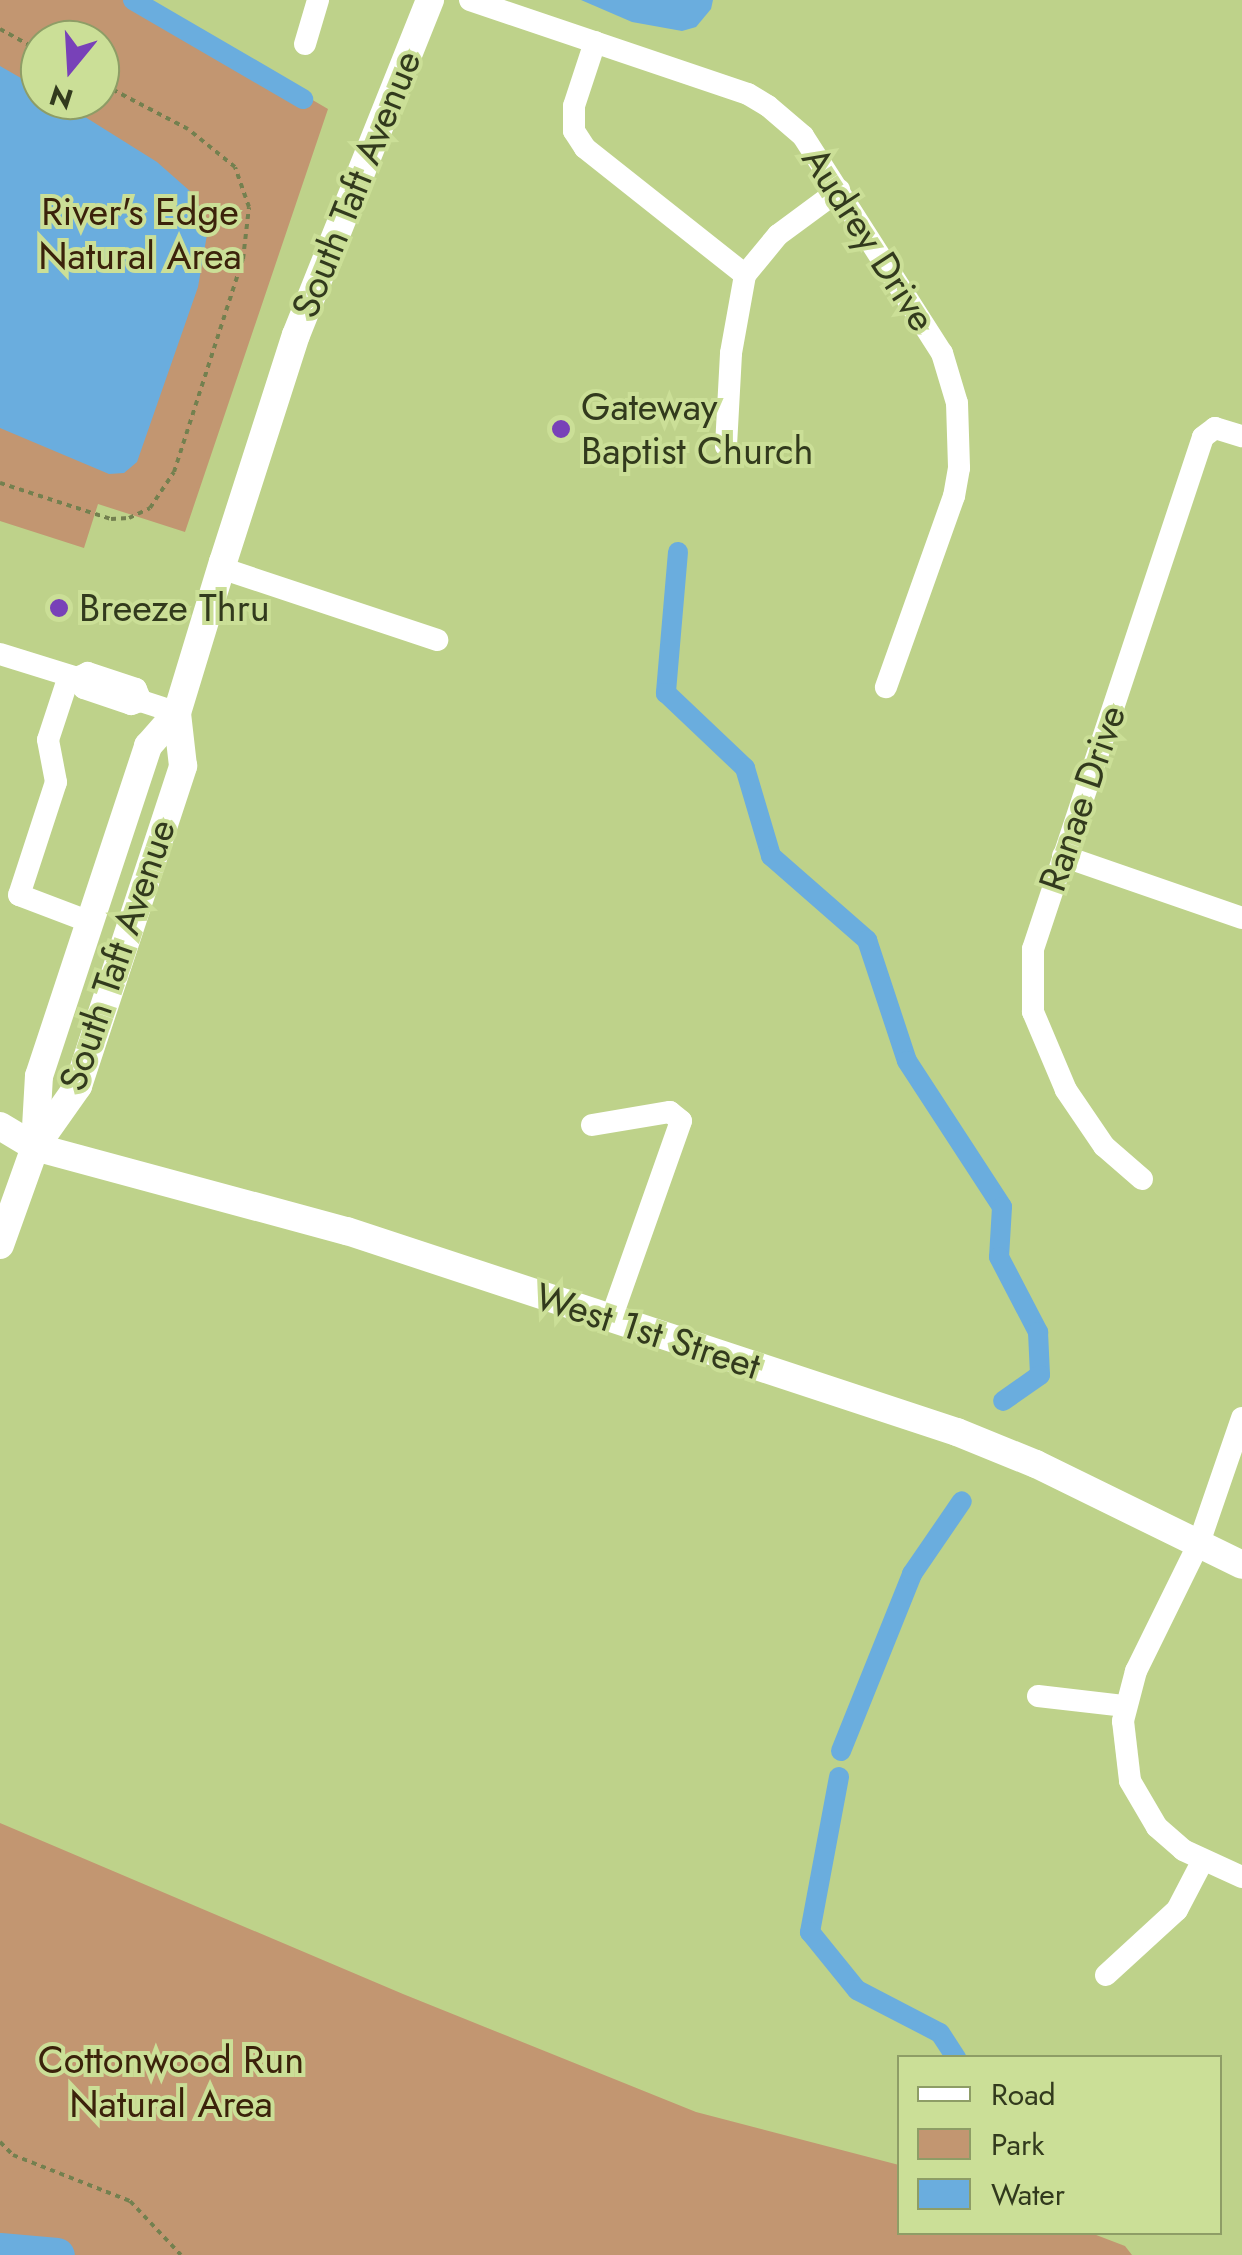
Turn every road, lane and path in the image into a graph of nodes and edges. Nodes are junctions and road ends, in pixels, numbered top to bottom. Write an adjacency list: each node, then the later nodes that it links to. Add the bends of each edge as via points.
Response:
1 (318, 0): 5 (street)
2 (429, 0): 12 (main road, South Taft Avenue, via 296,335)
3 (470, 0): 4 (street, Audrey Drive)
4 (595, 42): 7 (street, Audrey Drive, via 768,106 803,136); 8 (street, via 574,106 574,131 586,148)
5 (305, 44)
6 (120, 93): 11 (path, via 188,129 235,166 249,208 243,259 174,472 150,508 111,519)
7 (839, 190): 8 (street, via 778,234); 16 (street, Audrey Drive, via 942,352 961,433 954,496)
8 (745, 274): 10 (street, via 731,353)
9 (1242, 436): 18 (street, Ranae Drive, via 1215,428 1203,437)
10 (726, 446)
11 (0, 482)
12 (221, 568): 13 (street); 17 (main road, South Taft Avenue)
13 (437, 640)
14 (0, 654): 15 (street)
15 (73, 677): 17 (street, via 88,673 136,689 140,701); 19 (street, via 48,740 56,782)
16 (886, 687)
17 (177, 713): 21 (main road, South Taft Avenue, via 148,746); 24 (main road, South Taft Avenue, via 183,766 78,1086)
18 (1063, 856): 20 (street); 26 (street, Ranae Drive, via 1033,949 1033,1012 1066,1090 1104,1146)
19 (10, 892): 21 (street)
20 (1242, 918)
21 (90, 922): 24 (main road, South Taft Avenue, via 39,1076)
22 (592, 1125): 28 (street, via 670,1112 681,1120)
23 (0, 1126): 24 (main road, West 1st Street)
24 (35, 1147): 25 (main road, West 1st Street); 27 (main road); 28 (main road, West 1st Street, via 347,1231)
25 (0, 1150)
26 (1142, 1179)
27 (0, 1245)
28 (611, 1319): 30 (main road, West 1st Street, via 957,1432)
29 (1242, 1418): 30 (street)
30 (1198, 1542): 31 (main road, West 1st Street); 33 (street)
31 (1242, 1564)
32 (1038, 1696): 33 (street)
33 (1125, 1706): 34 (street, via 1125,1764 1137,1796 1169,1840)
34 (1203, 1860): 35 (street); 36 (street, via 1177,1910)
35 (1242, 1876)
36 (1106, 1976)
37 (0, 2142): 38 (path, via 13,2155 130,2201)
38 (181, 2255)

